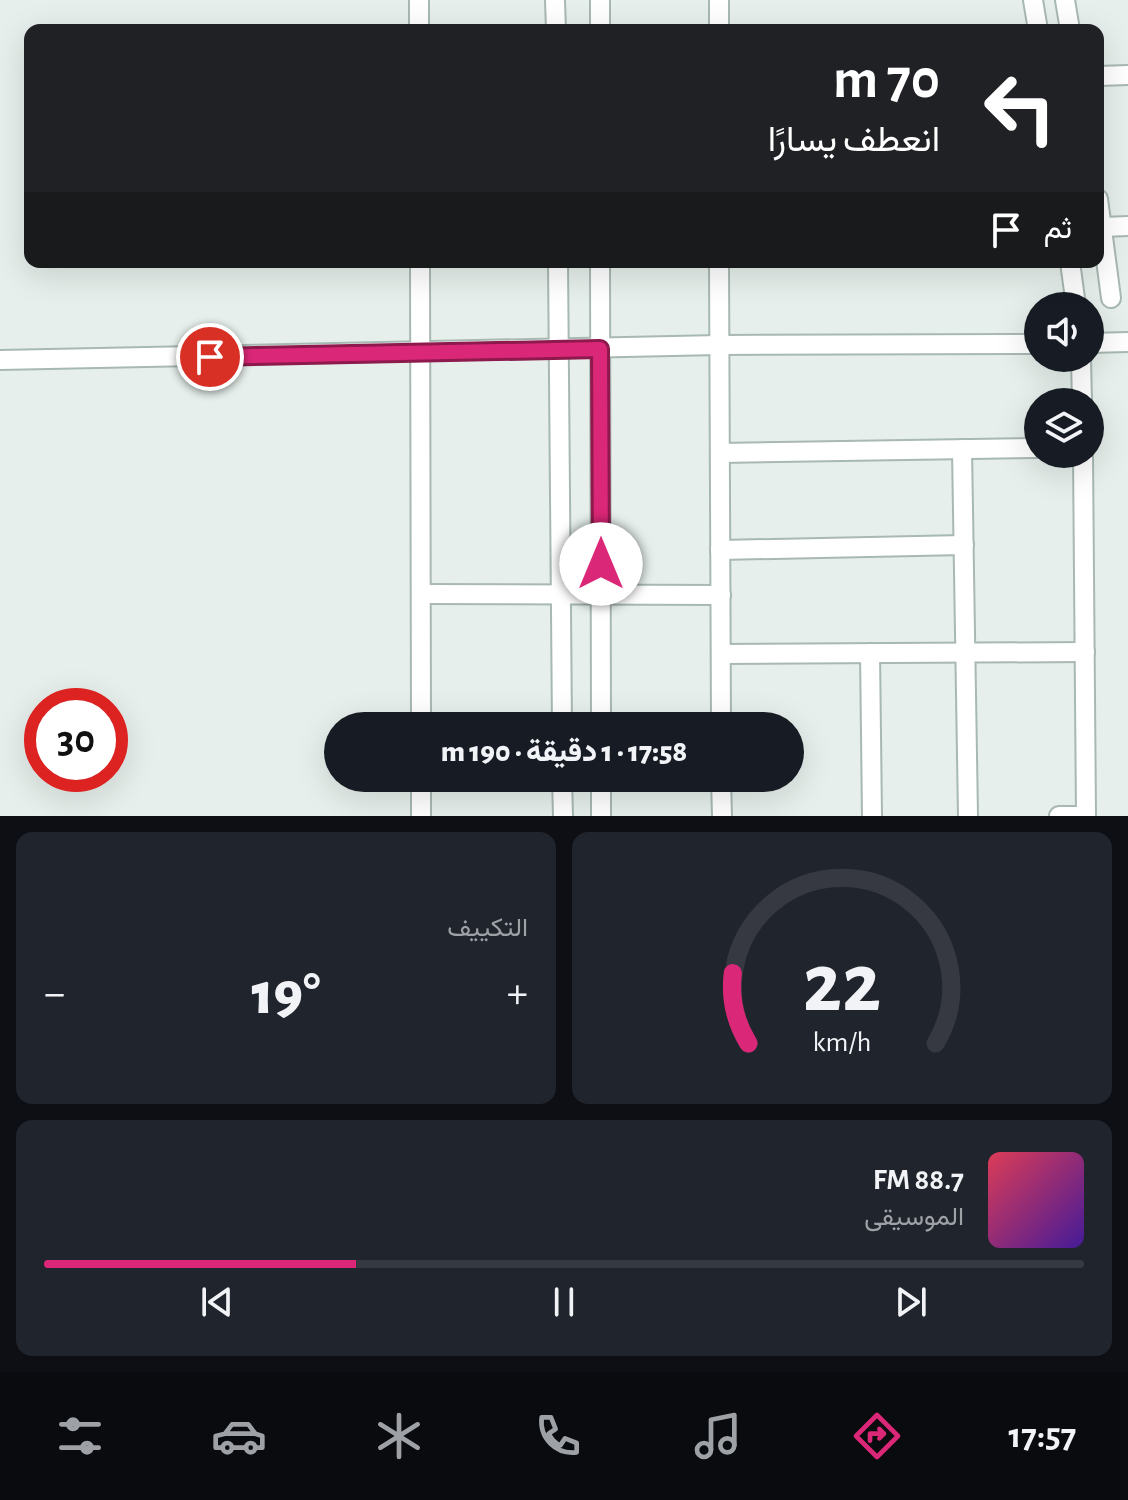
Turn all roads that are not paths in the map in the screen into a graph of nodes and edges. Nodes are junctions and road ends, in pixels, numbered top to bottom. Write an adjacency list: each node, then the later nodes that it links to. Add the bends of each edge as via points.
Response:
1 (419, 0): 7 (street)
2 (555, 0): 8 (street)
3 (600, 0): 9 (street)
4 (719, 0): 10 (street)
5 (1033, 0): 11 (street)
6 (1065, 0): 12 (street)
7 (419, 24)
8 (556, 24)
9 (600, 24)
10 (719, 24)
11 (1037, 24)
12 (1069, 24)
13 (1128, 75): 14 (street)
14 (1104, 76)
15 (1128, 226): 16 (street)
16 (1104, 227)
17 (1104, 236): 24 (street)
18 (420, 268): 31 (street)
19 (558, 268): 30 (street)
20 (600, 268): 29 (street)
21 (719, 268): 28 (street)
22 (1071, 268): 23 (street)
23 (1074, 292)
24 (1111, 298)
25 (1128, 342): 26 (street)
26 (1104, 343)
27 (1024, 344): 28 (street)
28 (719, 345): 29 (street); 35 (street)
29 (600, 349): 30 (street); 41 (street)
30 (558, 350): 31 (street); 40 (street)
31 (420, 353): 32 (street); 39 (street)
32 (0, 360)
33 (1024, 448): 34 (street)
34 (962, 449): 35 (street); 37 (street)
35 (720, 453): 38 (street)
36 (1083, 468): 43 (street)
37 (964, 545): 38 (street); 45 (street)
38 (720, 550): 42 (street)
39 (421, 594): 40 (street); 47 (street)
40 (560, 595): 41 (street); 48 (street)
41 (601, 595): 42 (street); 49 (street)
42 (721, 595): 46 (street)
43 (1085, 652): 45 (street); 62 (street)
44 (870, 653): 45 (street); 46 (street); 59 (street)
45 (966, 653): 60 (street)
46 (721, 654): 50 (street)
47 (421, 712)
48 (562, 712)
49 (601, 712)
50 (721, 712)
51 (421, 792): 55 (street)
52 (562, 792): 56 (street)
53 (601, 792): 57 (street)
54 (721, 792): 58 (street)
55 (421, 816)
56 (563, 816)
57 (601, 816)
58 (722, 816)
59 (872, 816)
60 (968, 816)
61 (1059, 816): 62 (street)
62 (1086, 816)

